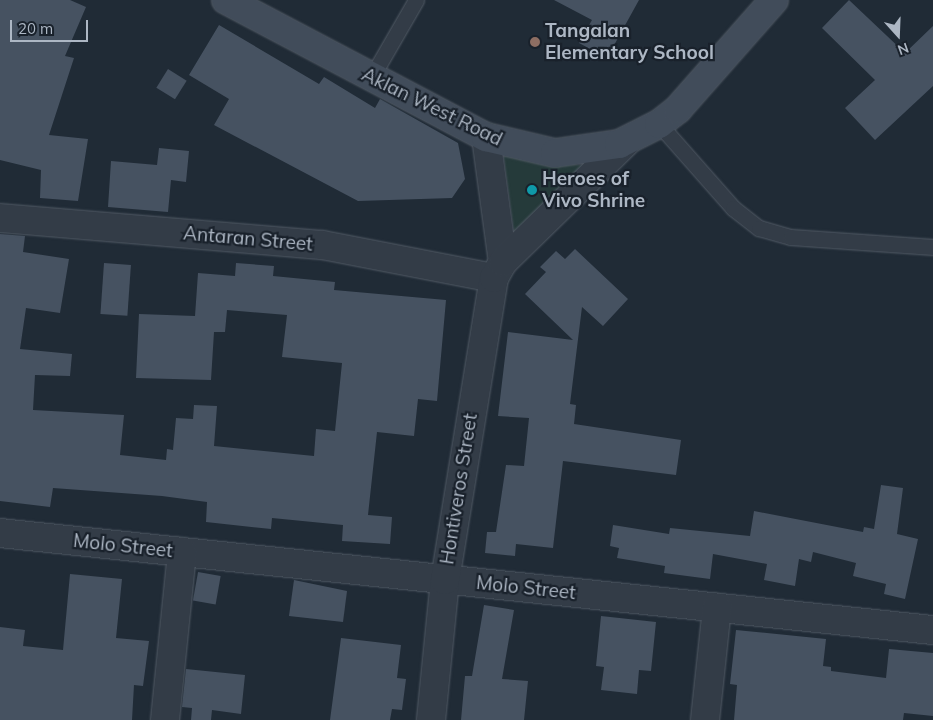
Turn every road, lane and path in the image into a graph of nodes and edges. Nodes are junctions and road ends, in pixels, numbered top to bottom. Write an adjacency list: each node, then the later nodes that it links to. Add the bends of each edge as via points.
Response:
1 (226, 0): 4 (main road, Aklan West Road)
2 (416, 0): 4 (lane)
3 (774, 0): 5 (main road, Aklan West Road, via 678,109)
4 (371, 78): 6 (main road, Aklan West Road)
5 (659, 124): 7 (main road, Aklan West Road); 9 (lane, via 733,208 759,228 791,237)
6 (486, 137): 7 (main road, Aklan West Road, via 555,153 588,152); 10 (street, Hontiveros Street)
7 (627, 141): 10 (street)
8 (0, 218): 10 (street, Antaran Street, via 322,245)
9 (933, 247)
10 (498, 270): 13 (street, Hontiveros Street)
11 (0, 533): 12 (street, Molo Street)
12 (182, 552): 13 (street, Molo Street); 16 (street)
13 (445, 580): 14 (street, Molo Street); 17 (street, Hontiveros Street)
14 (717, 608): 15 (street, Molo Street); 18 (street)
15 (933, 630)
16 (165, 720)
17 (431, 720)
18 (705, 720)

